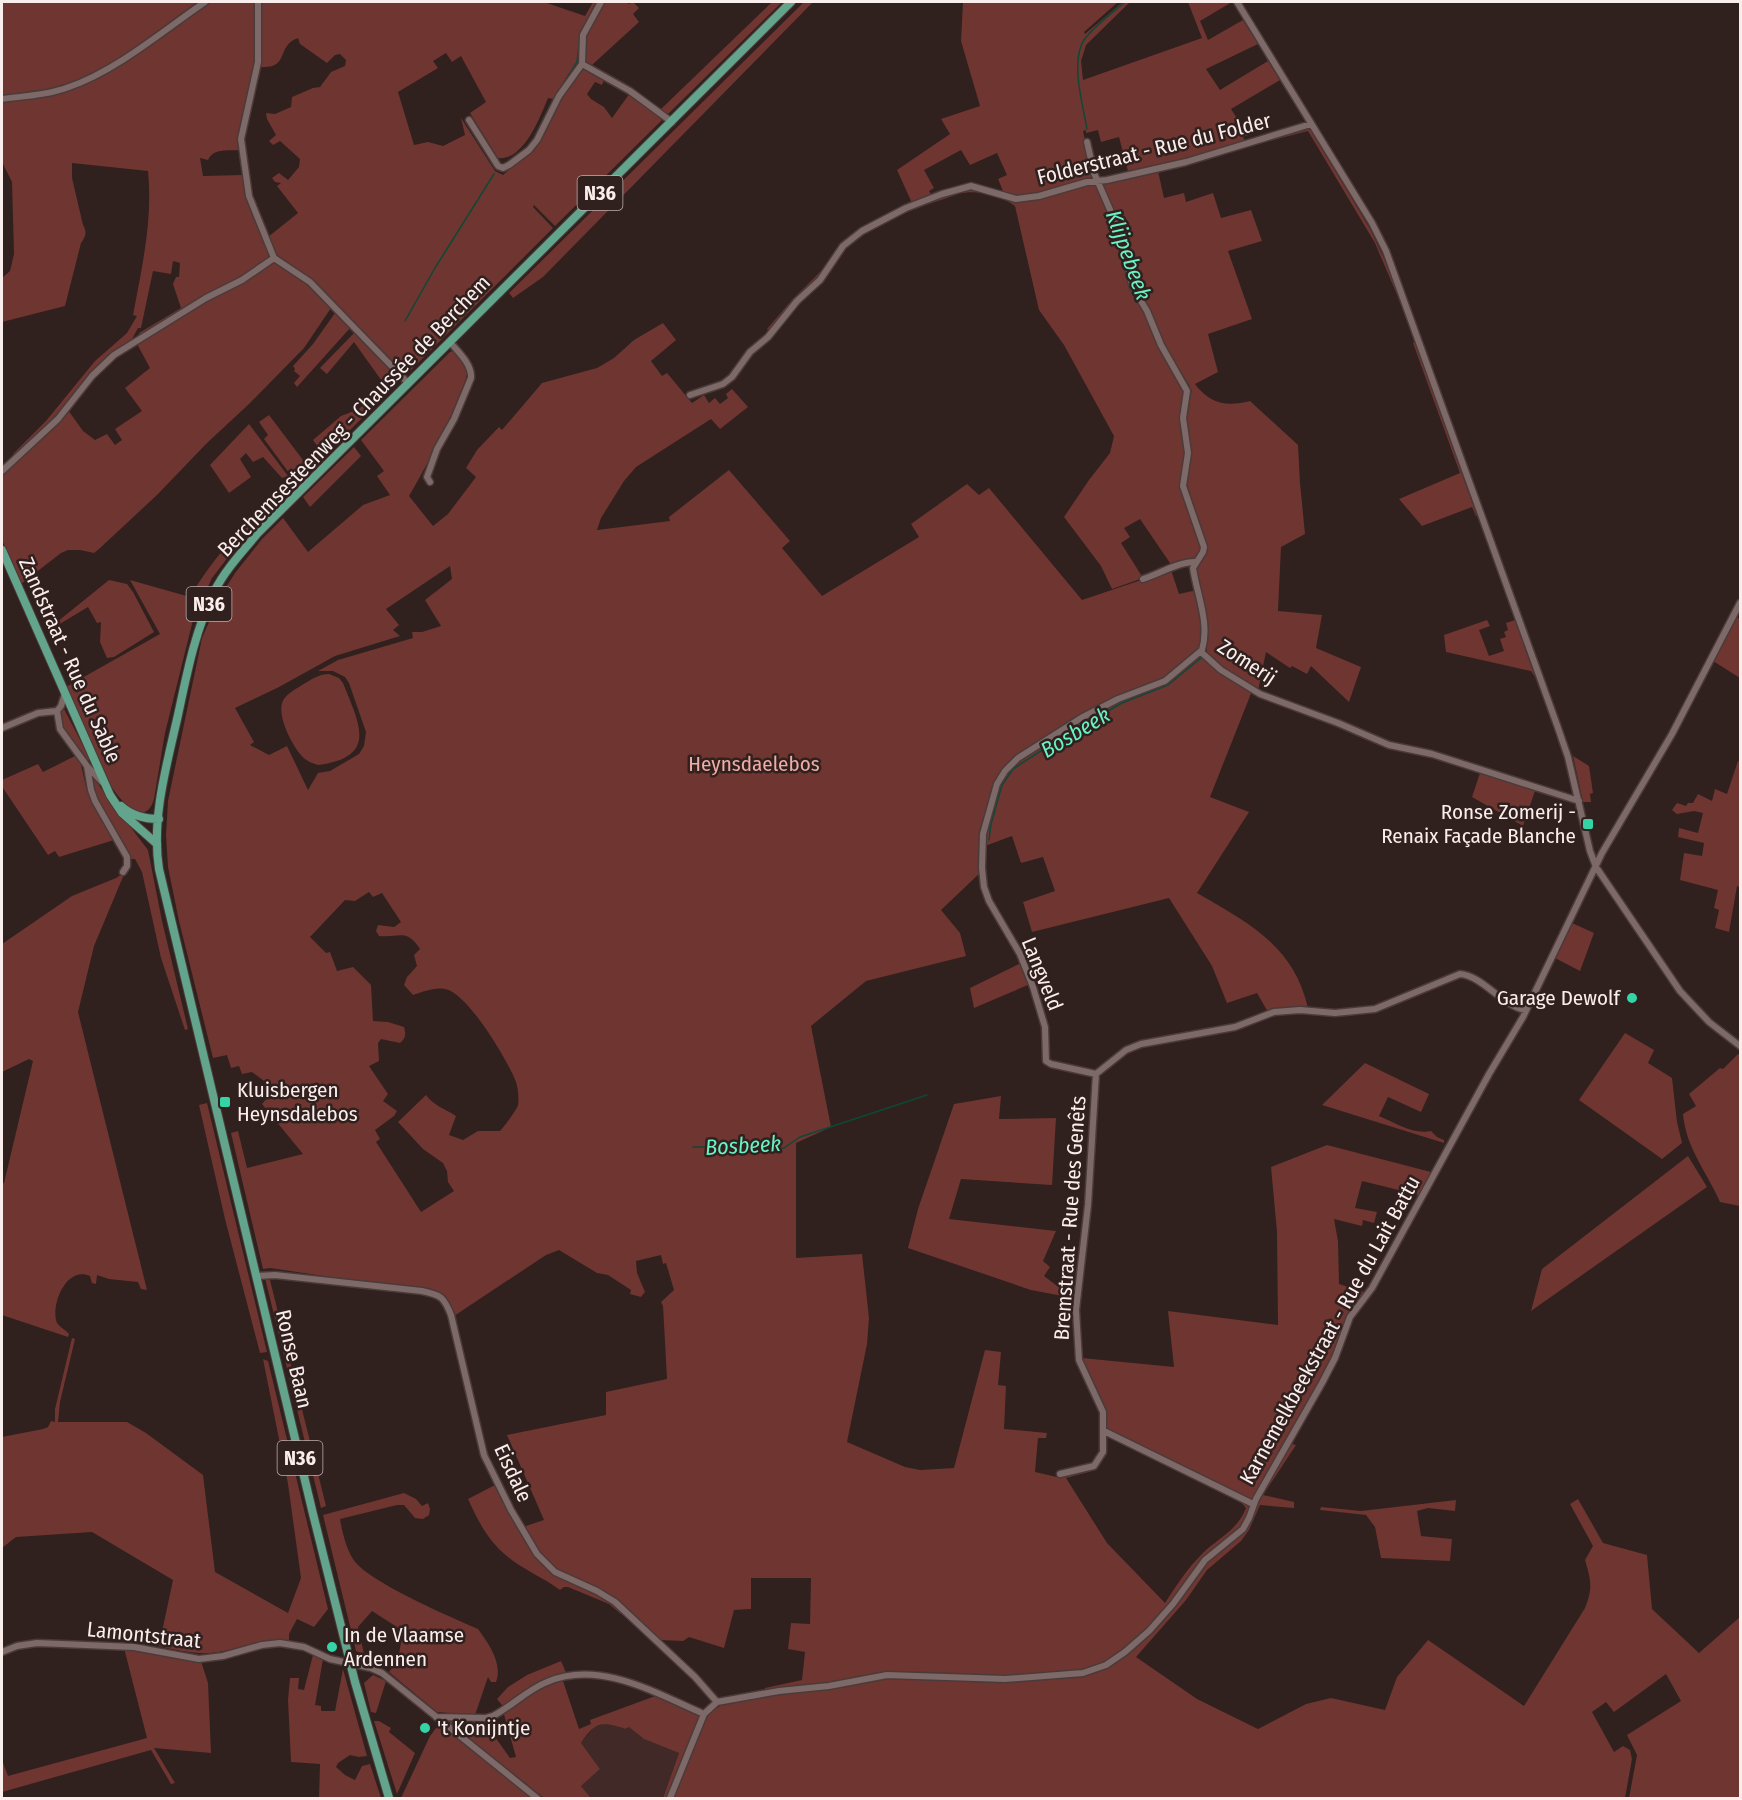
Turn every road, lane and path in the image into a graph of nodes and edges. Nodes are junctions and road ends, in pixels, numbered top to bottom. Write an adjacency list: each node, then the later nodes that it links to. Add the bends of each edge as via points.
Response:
1 (205, 2): 7 (street, via 129,56 79,83)
2 (258, 2): 13 (street, via 258,62 241,146 249,196)
3 (601, 2): 6 (street, via 583,34)
4 (791, 2): 9 (main road, Berchemsesteenweg - Chaussée de Berchem / N36)
5 (1237, 2): 10 (street)
6 (582, 64): 8 (street, via 559,96 533,145 507,166 500,167 494,161); 9 (street, via 630,91)
7 (2, 99)
8 (469, 120)
9 (672, 122): 14 (main road, Berchemsesteenweg - Chaussée de Berchem / N36)
10 (1311, 124): 12 (street, Folderstraat - Rue du Folder, via 1186,162); 29 (street, via 1372,223 1399,284 1557,725)
11 (1087, 142): 12 (street, Zomerij)
12 (1097, 182): 16 (street, Folderstraat - Rue du Folder, via 1021,199 967,186 886,217 843,246 820,280 750,352 732,377); 20 (street, Zomerij, via 1118,228 1133,288 1187,391 1183,423 1188,453 1183,482 1203,543 1203,552)
13 (274, 258): 15 (street, via 310,282); 17 (street, via 114,355 58,419)
14 (450, 342): 15 (main road, Berchemsesteenweg - Chaussée de Berchem / N36); 18 (street, via 468,365 471,378 432,462 427,477)
15 (408, 383): 30 (main road, Berchemsesteenweg - Chaussée de Berchem / N36, via 258,533 214,591 195,639 169,753)
16 (690, 395)
17 (2, 471)
18 (430, 482)
19 (2, 550): 24 (main road, Zandstraat - Rue du Sable)
20 (1196, 561): 21 (street); 23 (street, Zomerij, via 1194,574 1204,618)
21 (1143, 579)
22 (1740, 603): 32 (street, Karnemelkbeekstraat - Rue du Lait Battu, via 1672,734)
23 (1201, 652): 29 (street, Zomerij, via 1221,670 1260,694 1389,745 1432,754); 37 (street, Langveld, via 1165,681 1081,718 1018,758 1001,777 989,807 982,848 984,887 1034,987 1045,1027 1046,1061)
24 (65, 694): 25 (street); 28 (main road, Zandstraat - Rue du Sable)
25 (57, 711): 26 (street, via 38,713); 27 (street, via 60,729)
26 (2, 728)
27 (87, 766): 28 (street); 33 (street, via 95,801 127,857)
28 (106, 785): 30 (main road, Zandstraat - Rue du Sable, via 126,810 147,819); 31 (main road, Zandstraat - Rue du Sable, via 114,804)
29 (1579, 801): 32 (street)
30 (159, 819): 31 (main road, Berchemsesteenweg - Chaussée de Berchem / N36)
31 (157, 844): 34 (main road, Berchemsesteenweg - Chaussée de Berchem / N36, via 159,869)
32 (1596, 867): 35 (street, Karnemelkbeekstraat - Rue du Lait Battu); 36 (street, via 1680,991 1709,1022)
33 (123, 872)
34 (189, 995): 38 (main road, Ronse Baan / N36)
35 (1525, 1010): 37 (street, via 1473,977 1460,974 1375,1010 1274,1012 1234,1027 1141,1044 1125,1051); 41 (street, Karnemelkbeekstraat - Rue du Lait Battu, via 1372,1288 1350,1317 1322,1383)
36 (1740, 1046)
37 (1096, 1074): 39 (street, Bremstraat - Rue des Genêts, via 1076,1317 1079,1360 1103,1409)
38 (257, 1276): 43 (main road, Ronse Baan / N36); 44 (street, Eisdale, via 422,1291 446,1301 484,1455 531,1546 555,1572 615,1602)
39 (1104, 1431): 40 (street, Bremstraat - Rue des Genêts, via 1103,1452 1094,1466); 41 (street)
40 (1060, 1473)
41 (1253, 1504): 44 (street, Karnemelkbeekstraat - Rue du Lait Battu, via 1243,1529 1205,1560 1162,1616 1125,1652 1100,1668 1005,1679 887,1675)
42 (2, 1652): 43 (street, Lamontstraat, via 37,1643 134,1647 199,1659 280,1643)
43 (351, 1664): 46 (street, Lamontstraat, via 382,1673); 47 (main road, Ronse Baan / N36)
44 (717, 1702): 45 (street)
45 (704, 1714): 46 (street, via 633,1684 574,1674 536,1687 493,1716); 49 (street)
46 (436, 1717): 48 (street, Lamontstraat)
47 (389, 1798)
48 (537, 1798)
49 (670, 1798)

